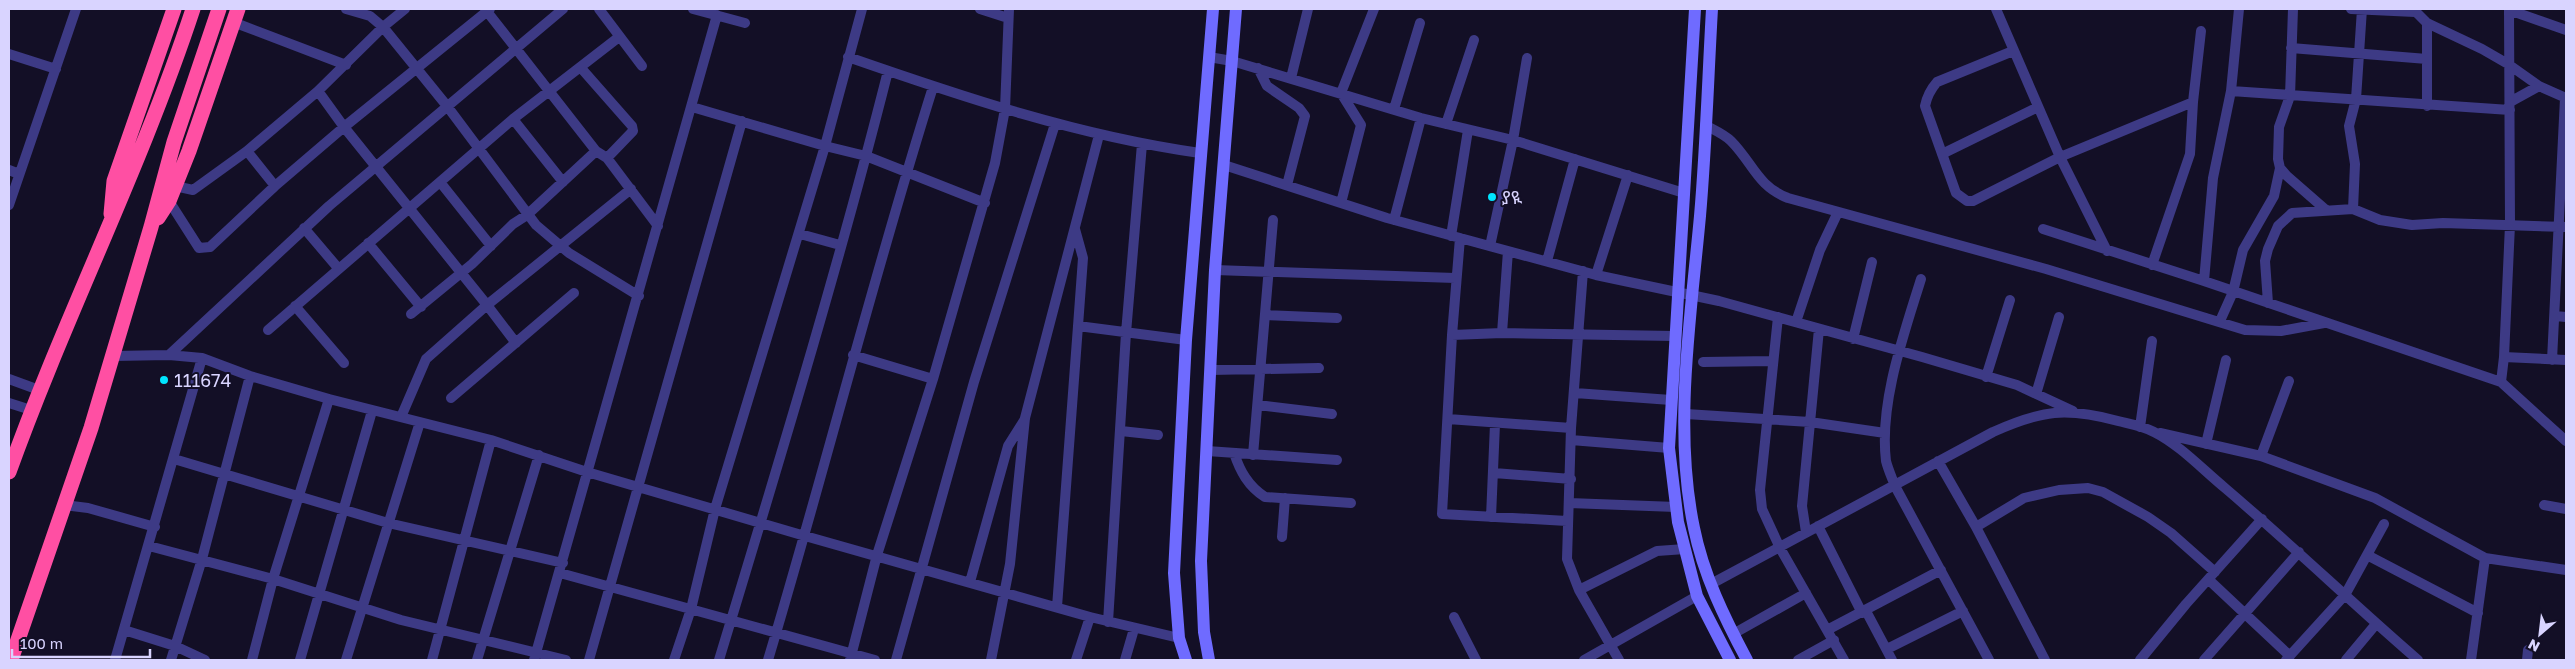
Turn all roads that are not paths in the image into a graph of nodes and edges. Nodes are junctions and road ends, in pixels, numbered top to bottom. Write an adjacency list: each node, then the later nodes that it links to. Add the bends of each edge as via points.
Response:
1 (76, 9): 53 (street)
2 (174, 9): 121 (highway, via 114,181)
3 (193, 9): 121 (highway, via 153,124)
4 (219, 9): 124 (highway, via 174,142)
5 (346, 9): 32 (street, via 370,16)
6 (405, 9): 32 (street)
7 (487, 9): 38 (street); 50 (street)
8 (563, 9): 38 (street)
9 (599, 9): 35 (street)
10 (693, 9): 28 (street)
11 (862, 9): 42 (street)
12 (980, 9): 26 (street)
13 (1213, 9): 43 (street)
14 (1236, 9): 46 (street)
15 (1308, 9): 55 (street)
16 (1374, 9): 61 (street)
17 (1695, 9): 108 (street)
18 (1712, 9): 78 (street)
19 (1996, 9): 39 (street)
20 (2239, 9): 60 (street)
21 (2293, 9): 37 (street)
22 (2351, 9): 23 (street)
23 (2362, 9): 25 (street); 40 (street)
24 (2509, 9): 33 (street); 47 (street)
25 (2414, 10): 30 (street)
26 (1009, 14): 71 (street)
27 (236, 15): 48 (street); 105 (highway)
28 (717, 15): 29 (street); 69 (street)
29 (746, 23)
30 (2428, 23): 45 (street); 47 (street)
31 (1420, 24): 72 (street)
32 (383, 27): 48 (street); 50 (street)
33 (2566, 30)
34 (2201, 31): 65 (street)
35 (619, 37): 49 (street); 51 (street)
36 (1474, 40): 77 (street)
37 (2291, 48): 40 (street); 62 (street)
38 (517, 50): 59 (street); 66 (street)
39 (2013, 51): 70 (street); 89 (street, via 1937,82 1929,90 1925,106)
40 (2359, 53): 45 (street); 64 (street)
41 (9, 54): 53 (street)
42 (848, 57): 54 (street); 84 (street)
43 (1208, 57): 46 (street); 88 (street)
44 (1527, 58): 82 (street)
45 (2427, 59): 67 (street)
46 (1232, 61): 52 (street); 95 (street)
47 (2508, 64): 56 (street); 68 (street)
48 (346, 65): 58 (street)
49 (642, 66)
50 (416, 68): 66 (street); 79 (street)
51 (581, 68): 59 (street); 93 (street, via 632,126 633,131)
52 (1258, 68): 55 (street); 104 (street, via 1268,86 1305,116)
53 (56, 69): 100 (street)
54 (888, 71): 57 (street); 90 (street)
55 (1291, 78): 61 (street)
56 (2539, 86): 63 (street); 68 (street)
57 (933, 87): 71 (street); 99 (street)
58 (318, 91): 79 (street); 86 (street)
59 (551, 91): 74 (street); 87 (street)
60 (2231, 91): 62 (street); 150 (street, via 2213,178)
61 (1341, 93): 72 (street); 112 (street, via 1361,125)
62 (2290, 96): 64 (street); 97 (street, via 2279,128)
63 (2566, 98): 91 (street)
64 (2356, 99): 67 (street); 115 (street, via 2349,126 2355,164)
65 (2193, 102): 92 (street); 141 (street, via 2190,154)
66 (447, 106): 85 (street); 96 (street)
67 (2427, 106): 68 (street)
68 (2510, 106): 122 (street)
69 (692, 107): 75 (street); 123 (street)
70 (2038, 108): 89 (street); 92 (street)
71 (1005, 109): 76 (street); 111 (street)
72 (1394, 109): 73 (street)
73 (1421, 118): 77 (street); 120 (street)
74 (513, 119): 85 (street); 103 (street)
75 (742, 121): 84 (street); 249 (street)
76 (1055, 124): 81 (street); 283 (street, via 974,382)
77 (1446, 124): 80 (street)
78 (1705, 126): 117 (street, via 1732,142 1759,179 1776,193); 155 (street)
79 (344, 128): 96 (street); 106 (street)
80 (1468, 130): 82 (street); 130 (street)
81 (1099, 135): 83 (street); 127 (street)
82 (1513, 140): 94 (street); 135 (street)
83 (1142, 144): 88 (street); 174 (street)
84 (825, 146): 90 (street); 129 (street)
85 (479, 149): 102 (street); 118 (street)
86 (247, 151): 105 (street, via 193,190); 106 (street)
87 (596, 151): 93 (street); 103 (street)
88 (1200, 153): 180 (street)
89 (1942, 154): 92 (street, via 1956,193 1967,201 1973,201)
90 (866, 156): 99 (street); 134 (street)
91 (2564, 156): 109 (street)
92 (2060, 157): 137 (street)
93 (606, 158): 107 (street)
94 (1575, 159): 101 (street); 138 (street)
95 (1224, 165): 104 (street); 143 (street)
96 (376, 168): 114 (street); 126 (street)
97 (2280, 168): 116 (street); 151 (street, via 2269,208 2243,250)
98 (9, 170): 100 (street)
99 (906, 172): 111 (street); 185 (street)
100 (20, 174): 113 (street)
101 (1628, 175): 108 (street); 147 (street)
102 (440, 182): 114 (street); 133 (street)
103 (563, 182): 118 (street)
104 (1287, 185): 112 (street)
105 (175, 186): 110 (highway)
106 (275, 186): 110 (street, via 210,247 204,248 198,248)
107 (631, 189): 123 (street); 132 (street)
108 (1684, 193): 153 (street)
109 (2563, 193): 125 (street)
110 (169, 201): 124 (highway)
111 (985, 203): 201 (street)
112 (1341, 203): 120 (street)
113 (9, 205)
114 (409, 207): 131 (street); 146 (street, via 440,250)
115 (2353, 209): 116 (street); 122 (street, via 2396,224)
116 (2326, 210): 157 (street, via 2292,213 2272,236 2265,261)
117 (1838, 212): 168 (street); 169 (street, via 1820,250)
118 (527, 215): 132 (street); 133 (street)
119 (1273, 220): 144 (street)
120 (1394, 220): 130 (street)
121 (110, 224): 204 (highway)
122 (2510, 225): 125 (street); 187 (street)
123 (658, 226): 154 (street)
124 (151, 227): 186 (highway)
125 (2563, 227): 140 (street)
126 (304, 228): 142 (street); 184 (street)
127 (1075, 229): 171 (street, via 1083,258); 218 (street)
128 (2043, 229): 137 (street)
129 (800, 234): 134 (street); 258 (street, via 770,321)
130 (1456, 237): 135 (street); 148 (street)
131 (368, 243): 142 (street); 159 (street)
132 (560, 245): 154 (street); 160 (street)
133 (490, 246): 146 (street)
134 (840, 246): 262 (street)
135 (1490, 246): 136 (street)
136 (1508, 251): 138 (street); 175 (street)
137 (2108, 251): 141 (street)
138 (1547, 261): 145 (street)
139 (1872, 262): 179 (street)
140 (2562, 263): 163 (street)
141 (2152, 265): 150 (street)
142 (338, 268): 158 (street)
143 (1215, 270): 144 (street); 197 (street)
144 (1270, 270): 148 (street); 162 (street)
145 (1583, 271): 147 (street); 176 (street)
146 (462, 273): 159 (street); 160 (street)
147 (1596, 275): 153 (street)
148 (1455, 278): 177 (street)
149 (1921, 279): 183 (street)
150 (2204, 282): 151 (street)
151 (2233, 292): 157 (street); 168 (street)
152 (574, 293): 182 (street)
153 (1677, 293): 155 (street); 178 (street)
154 (639, 296): 244 (street)
155 (1692, 297): 164 (street); 216 (street)
156 (2010, 300): 199 (street)
157 (2268, 303): 170 (street)
158 (295, 306): 173 (street); 194 (street)
159 (421, 306): 161 (street)
160 (487, 306): 182 (street); 217 (street, via 426,359)
161 (411, 314)
162 (1266, 315): 167 (street); 196 (street)
163 (2555, 316): 166 (street); 190 (street)
164 (1778, 317): 169 (street); 192 (street)
165 (2059, 317): 206 (street)
166 (2566, 317)
167 (1337, 318)
168 (2220, 321): 170 (street, via 2245,330 2266,332 2300,329)
169 (1796, 322): 172 (street)
170 (2325, 322): 203 (street)
171 (1078, 326): 174 (street); 297 (street)
172 (1819, 329): 179 (street); 222 (street)
173 (268, 330)
174 (1126, 333): 180 (street); 226 (street)
175 (1502, 333): 176 (street); 177 (street)
176 (1580, 334): 178 (street); 205 (street)
177 (1452, 335): 219 (street)
178 (1674, 336): 209 (street)
179 (1853, 339): 183 (street)
180 (1186, 340): 315 (street, via 1174,573)
181 (2152, 341): 224 (street)
182 (516, 343): 207 (street)
183 (1899, 352): 199 (street); 228 (street)
184 (169, 355): 186 (street); 188 (street)
185 (853, 355): 201 (street); 270 (street)
186 (114, 356): 254 (highway)
187 (2504, 357): 190 (street); 203 (street)
188 (202, 358): 198 (street); 240 (street)
189 (2226, 360): 233 (street)
190 (2552, 360): 191 (street)
191 (2566, 360)
192 (1773, 361): 193 (street); 220 (street)
193 (1704, 362)
194 (344, 363)
195 (1319, 368): 196 (street)
196 (1261, 369): 197 (street); 211 (street)
197 (1211, 370): 235 (street)
198 (250, 376): 208 (street); 246 (street)
199 (1986, 377): 206 (street)
200 (9, 379): 204 (street)
201 (933, 379): 278 (street)
202 (2290, 381): 239 (street)
203 (2501, 382): 232 (street)
204 (38, 390): 212 (highway)
205 (1574, 393): 209 (street); 225 (street)
206 (2036, 394): 214 (street)
207 (451, 398)
208 (329, 399): 213 (street); 250 (street)
209 (1671, 400): 234 (street)
210 (9, 403): 212 (street)
211 (1258, 405): 215 (street); 238 (street)
212 (31, 410): 243 (highway)
213 (372, 411): 217 (street); 257 (street)
214 (2073, 411): 224 (street); 242 (street, via 2045,413 2018,421)
215 (1332, 414)
216 (1686, 414): 220 (street); 289 (street, via 1684,452 1694,528)
217 (401, 416): 221 (street)
218 (1025, 418): 288 (street, via 1008,446); 292 (street)
219 (1448, 419): 223 (street); 260 (street, via 1442,514)
220 (1767, 420): 222 (street); 275 (street, via 1760,490 1762,509)
221 (420, 422): 230 (street); 264 (street)
222 (1810, 422): 228 (street); 269 (street, via 1802,506)
223 (1495, 424): 225 (street); 245 (street)
224 (2140, 427): 227 (street)
225 (1571, 428): 231 (street)
226 (1121, 431): 229 (street); 307 (street)
227 (2154, 432): 233 (street); 261 (street)
228 (1886, 433): 248 (street, via 1887,463)
229 (1158, 435)
230 (491, 440): 237 (street); 272 (street)
231 (1571, 440): 234 (street); 247 (street)
232 (2566, 441)
233 (2206, 444): 239 (street)
234 (1669, 448): 256 (street)
235 (1207, 452): 236 (street); 344 (street, via 1201,561 1204,632)
236 (1234, 453): 238 (street); 251 (street, via 1240,471 1254,489 1265,497)
237 (539, 455): 244 (street); 277 (street)
238 (1253, 455): 241 (street)
239 (2261, 456): 280 (street, via 2375,498)
240 (174, 459): 246 (street); 266 (street)
241 (1337, 460)
242 (1938, 461): 248 (street); 268 (street)
243 (9, 472)
244 (587, 472): 249 (street); 282 (street)
245 (1494, 473): 247 (street); 260 (street)
246 (224, 474): 250 (street); 281 (street)
247 (1571, 479): 253 (street)
248 (1895, 486): 267 (street); 284 (street)
249 (637, 487): 258 (street); 290 (street)
250 (300, 497): 257 (street); 287 (street)
251 (1285, 498): 252 (street); 271 (street)
252 (1351, 503)
253 (1569, 503): 256 (street); 263 (street)
254 (64, 505): 266 (street); 324 (highway)
255 (2544, 505): 259 (street)
256 (1676, 506): 274 (street)
257 (344, 509): 264 (street); 293 (street)
258 (715, 509): 262 (street); 299 (street)
259 (2566, 509)
260 (1491, 517): 263 (street)
261 (2262, 519): 276 (street); 286 (street)
262 (759, 521): 270 (street); 306 (street)
263 (1567, 521): 291 (street, via 1567,559)
264 (388, 523): 272 (street); 298 (street)
265 (2384, 524): 279 (street)
266 (155, 526): 273 (street)
267 (1818, 526): 269 (street); 301 (street)
268 (1976, 527): 286 (street, via 2024,498 2088,488 2103,492 2171,533); 354 (street)
269 (1806, 532): 275 (street)
270 (805, 536): 278 (street); 313 (street)
271 (1282, 537)
272 (463, 540): 277 (street); 311 (street)
273 (149, 546): 281 (street); 310 (street)
274 (1685, 548): 291 (street, via 1657,551); 296 (street)
275 (1780, 548): 289 (street); 294 (street)
276 (2299, 552): 295 (street); 303 (street)
277 (511, 553): 282 (street); 316 (street)
278 (877, 554): 283 (street); 322 (street)
279 (2367, 555): 295 (street); 302 (street)
280 (2485, 558): 285 (street); 302 (street)
281 (202, 559): 287 (street); 319 (street)
282 (562, 568): 290 (street); 321 (street)
283 (922, 568): 288 (street); 339 (street)
284 (1941, 570): 300 (street); 301 (street)
285 (2566, 570)
286 (2212, 576): 303 (street); 355 (street)
287 (273, 579): 293 (street); 328 (street)
288 (970, 582): 292 (street)
289 (1711, 584): 314 (street)
290 (609, 587): 299 (street); 334 (street)
291 (1579, 590): 318 (street)
292 (1006, 592): 297 (street); 340 (street)
293 (318, 593): 298 (street); 329 (street)
294 (1806, 593): 312 (street); 314 (street)
295 (2345, 595): 308 (street); 323 (street)
296 (1697, 596): 318 (street); 348 (street)
297 (1057, 607): 304 (street)
298 (361, 608): 311 (street); 330 (street)
299 (690, 609): 306 (street); 335 (street)
300 (1963, 611): 320 (street); 353 (street)
301 (1864, 612): 312 (street); 320 (street)
302 (2478, 613): 359 (street)
303 (2245, 614): 323 (street); 356 (street)
304 (1090, 617): 307 (street); 341 (street)
305 (1454, 617): 345 (street)
306 (731, 620): 313 (street); 336 (street)
307 (1108, 622): 309 (street)
308 (2376, 624): 357 (street); 358 (street)
309 (1134, 628): 315 (street); 342 (street)
310 (124, 630): 319 (street); 325 (street)
311 (441, 630): 316 (street); 331 (street)
312 (1829, 630): 317 (street)
313 (777, 632): 322 (street); 337 (street)
314 (1733, 634): 349 (street)
315 (1179, 638): 343 (street)
316 (483, 640): 321 (street); 332 (street)
317 (1834, 640): 350 (street); 351 (street)
318 (1610, 645): 346 (street); 347 (street)
319 (175, 646): 326 (street); 327 (street)
320 (1886, 650): 352 (street)
321 (535, 656): 333 (street)
322 (850, 657): 338 (street)
323 (2288, 658)
324 (11, 660)
325 (115, 660)
326 (171, 660)
327 (205, 660)
328 (252, 660)
329 (300, 660)
330 (346, 660)
331 (432, 660)
332 (477, 660)
333 (566, 660)
334 (589, 660)
335 (674, 660)
336 (719, 660)
337 (768, 660)
338 (875, 660)
339 (896, 660)
340 (991, 660)
341 (1076, 660)
342 (1125, 660)
343 (1186, 660)
344 (1210, 660)
345 (1476, 660)
346 (1584, 660)
347 (1619, 660)
348 (1730, 660)
349 (1747, 660)
350 (1798, 660)
351 (1844, 660)
352 (1892, 660)
353 (1989, 660)
354 (2045, 660)
355 (2140, 660)
356 (2204, 660)
357 (2346, 660)
358 (2418, 660)
359 (2471, 660)

